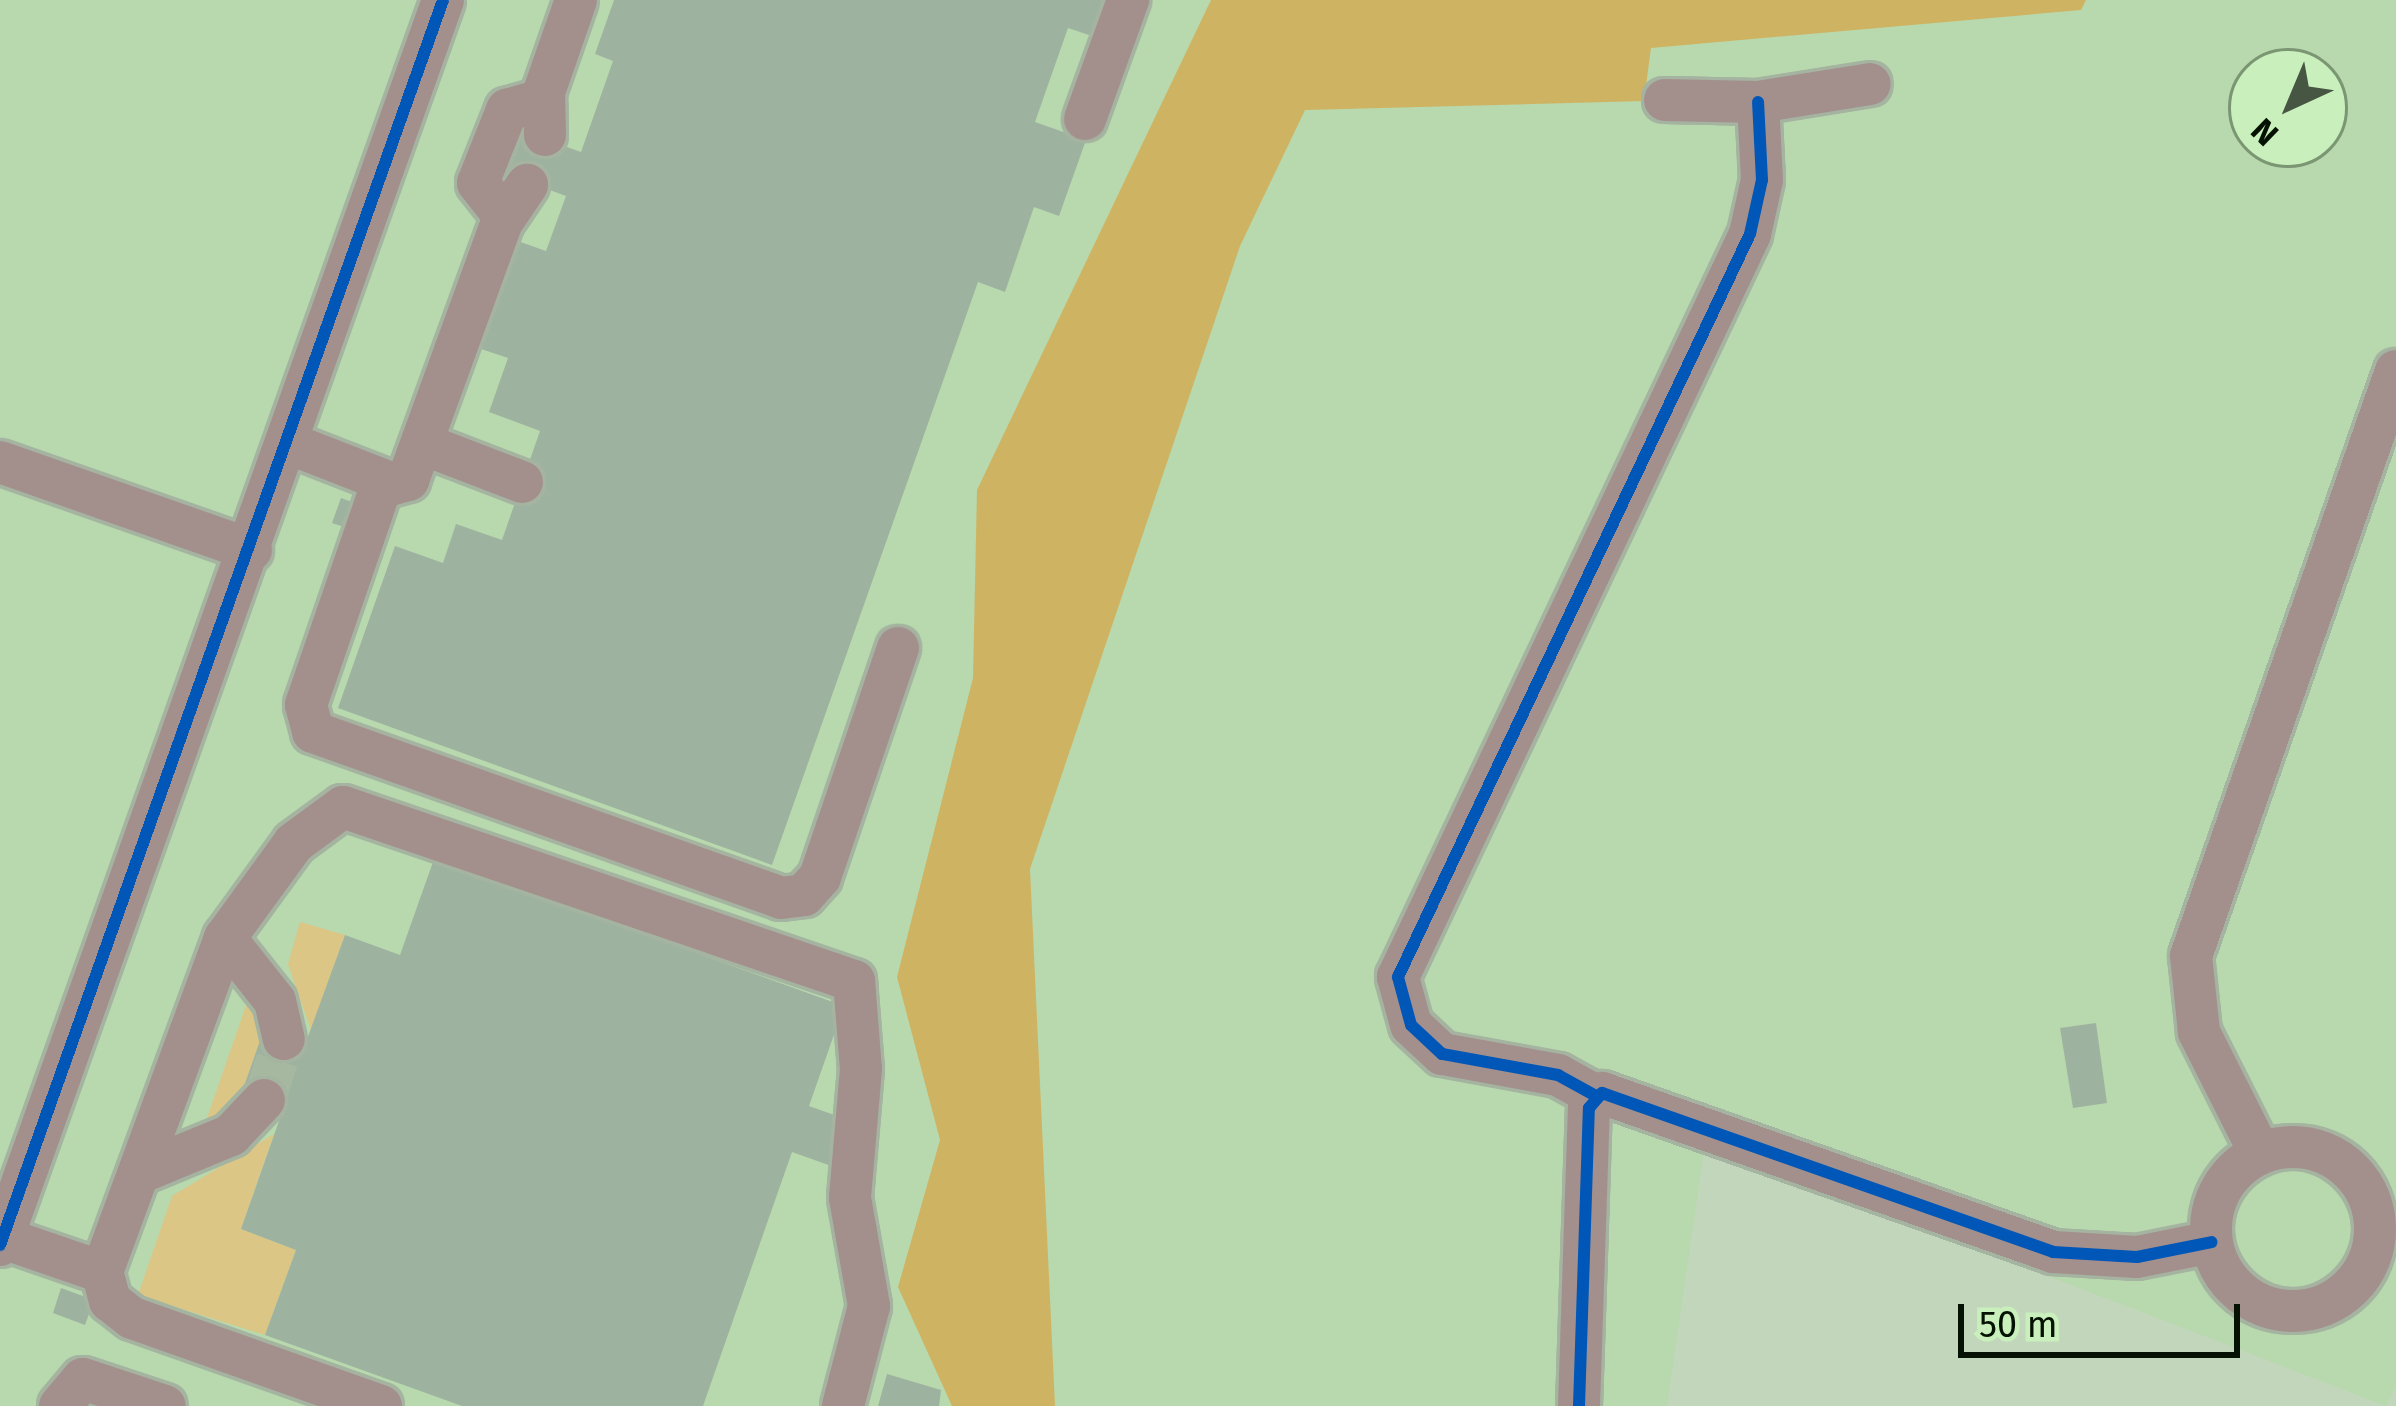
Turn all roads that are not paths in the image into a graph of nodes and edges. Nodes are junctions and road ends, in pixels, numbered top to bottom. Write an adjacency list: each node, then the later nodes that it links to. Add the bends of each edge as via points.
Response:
1 (443, 0): 9 (street)
2 (576, 0): 10 (street, via 544,118 507,110 478,183 516,201)
3 (1128, 0): 7 (street)
4 (1870, 84): 6 (street)
5 (1665, 100): 6 (street)
6 (1758, 102): 18 (street, via 1762,180 1750,234 1398,977 1411,1025 1442,1054 1558,1075)
7 (1085, 119)
8 (2396, 371): 20 (street, via 2192,956 2199,1032)
9 (288, 443): 12 (street); 14 (street)
10 (423, 445): 12 (street, via 408,480); 13 (street)
11 (0, 462): 14 (street)
12 (383, 481): 15 (street, via 306,705 313,732 781,898 804,895 820,877)
13 (522, 482)
14 (250, 550): 22 (street)
15 (898, 648)
16 (225, 938): 17 (street, via 275,1001); 21 (street); 28 (street, via 294,843 343,807 847,975 861,998 850,1198 869,1306)
17 (284, 1039)
18 (1596, 1096): 23 (street, via 2053,1252 2137,1257); 29 (street)
19 (264, 1100): 21 (street, via 231,1135)
20 (2260, 1153): 23 (street, via 2216,1196); 23 (street, via 2314,1148 2354,1173 2375,1215 2370,1261 2340,1297 2272,1309 2232,1285)
21 (139, 1173): 24 (street)
22 (1, 1242): 24 (street)
23 (2212, 1242)
24 (102, 1271): 27 (street, via 110,1301 132,1318)
25 (60, 1406): 26 (street, via 83,1379)
26 (165, 1406)
27 (381, 1406)
28 (843, 1406)
29 (1579, 1406)

